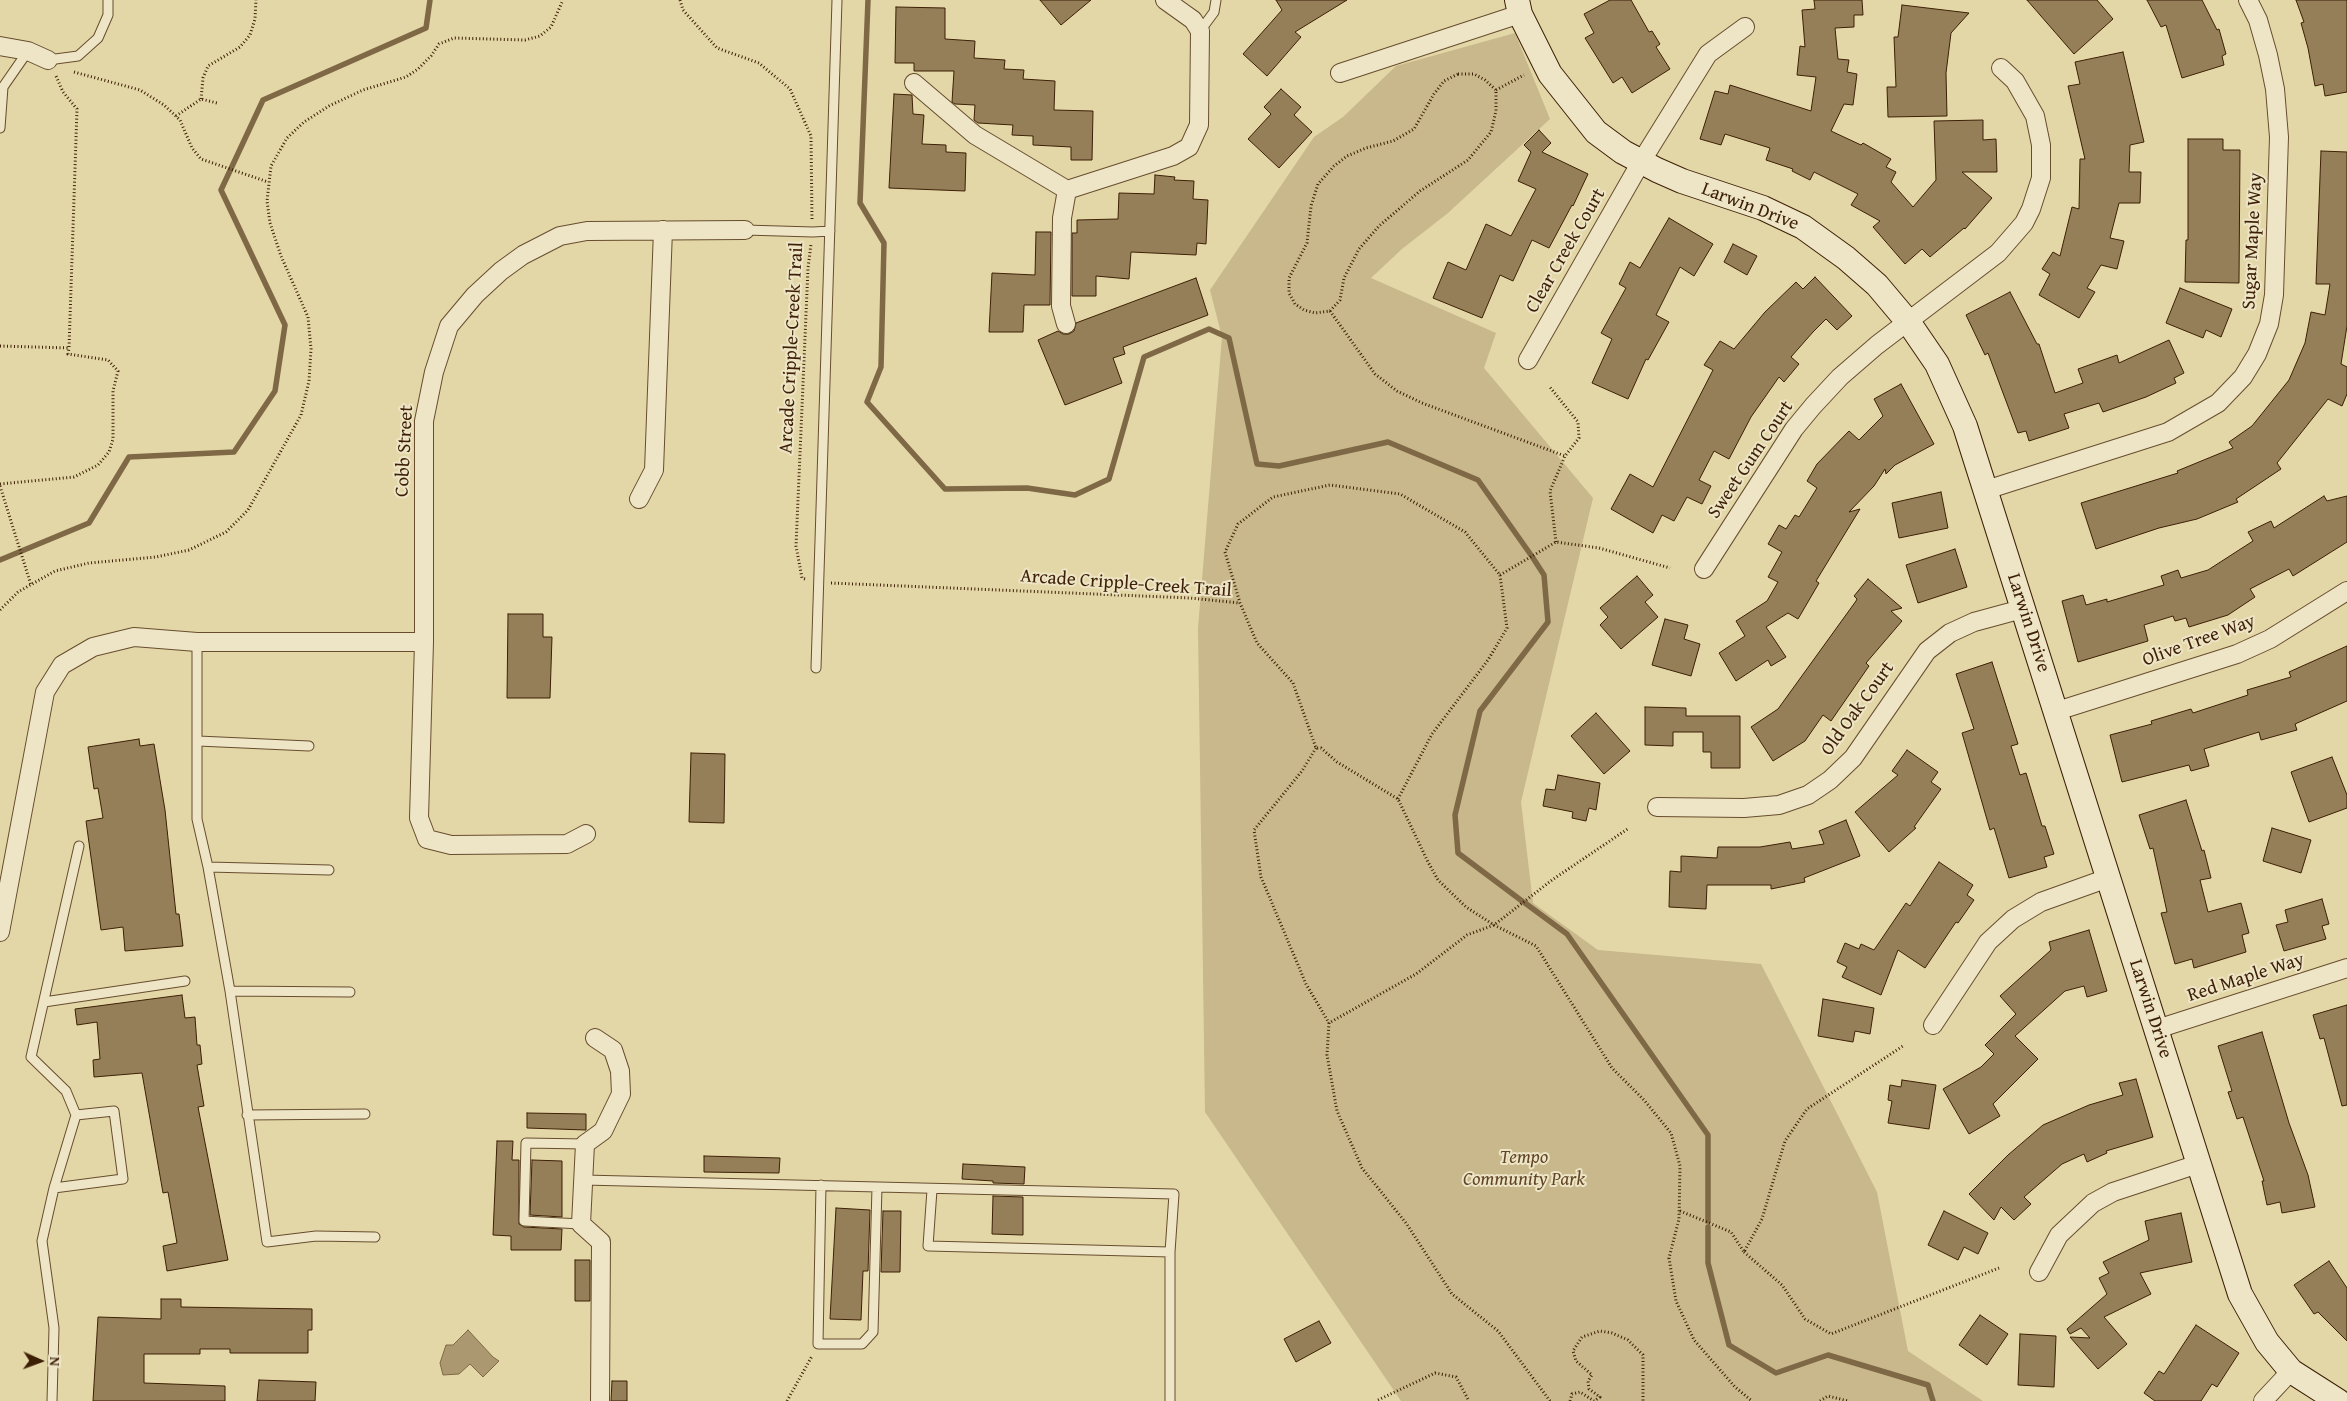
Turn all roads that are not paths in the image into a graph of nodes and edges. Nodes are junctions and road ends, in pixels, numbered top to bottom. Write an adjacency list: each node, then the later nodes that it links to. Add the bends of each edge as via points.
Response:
1 (108, 0): 11 (lane, via 108,15 98,38 78,56)
2 (837, 0): 20 (lane)
3 (1165, 0): 8 (street, via 1193,20)
4 (1216, 0): 8 (lane, via 1214,12)
5 (2248, 0): 24 (street, Sugar Maple Way, via 2258,20 2268,55 2279,137 2274,294 2269,324 2257,354 2242,377 2218,403 2168,432)
6 (1519, 7): 13 (street); 16 (street, Larwin Drive, via 1550,74 1596,132)
7 (1745, 27): 16 (street, Clear Creek Court, via 1708,54)
8 (1200, 31): 17 (street, via 1199,125 1189,147 1173,156)
9 (0, 46): 10 (street)
10 (28, 51): 11 (street); 15 (lane, via 3,87)
11 (48, 60)
12 (2001, 68): 21 (street, Sweet Gum Court, via 2015,81 2035,116 2041,145 2041,178 2031,210 1998,253)
13 (1340, 73)
14 (914, 83): 17 (street, via 975,135)
15 (0, 128)
16 (1641, 162): 21 (street, Larwin Drive, via 1803,227 1877,285); 23 (street, Clear Creek Court)
17 (1067, 190): 22 (street, via 1062,218 1061,306)
18 (663, 230): 19 (street, Cobb Street); 25 (street, via 654,470); 30 (street, Cobb Street, via 587,231 560,236 523,255 501,271 449,326 434,372 424,421)
19 (745, 230): 20 (lane)
20 (830, 231): 31 (lane)
21 (1909, 323): 24 (street, Larwin Drive, via 1937,364 1965,426); 26 (street, Sweet Gum Court, via 1877,345 1840,378 1794,429)
22 (1066, 324)
23 (1528, 360)
24 (1986, 490): 28 (street, Larwin Drive)
25 (638, 499)
26 (1704, 569)
27 (2347, 591): 32 (street, Olive Tree Way, via 2270,639 2237,654)
28 (2022, 609): 32 (street, Larwin Drive); 35 (street, Old Oak Court, via 1974,622 1950,633 1928,650 1853,758 1808,795 1779,805 1744,808)
29 (198, 642): 30 (street); 33 (lane); 41 (street, via 134,637 93,646 62,665 45,692)
30 (424, 642): 36 (street, Cobb Street, via 419,818 427,839 450,845 567,844)
31 (816, 668)
32 (2057, 711): 40 (street, Larwin Drive)
33 (198, 741): 34 (lane); 38 (lane, via 197,819)
34 (309, 746)
35 (1657, 807)
36 (586, 834)
37 (79, 846): 46 (lane)
38 (208, 867): 39 (lane); 44 (lane)
39 (329, 870)
40 (2108, 878): 47 (street, via 2041,902 2013,919 1988,942); 48 (street, Larwin Drive)
41 (0, 932)
42 (2347, 968): 48 (street, Red Maple Way)
43 (185, 981): 46 (lane)
44 (230, 991): 45 (lane); 52 (lane)
45 (350, 992)
46 (44, 1002): 51 (lane, via 31,1058 66,1091)
47 (1933, 1025)
48 (2157, 1029): 54 (street, Larwin Drive)
49 (595, 1038): 53 (street, via 613,1050 620,1071 621,1094 603,1131)
50 (364, 1114): 52 (lane)
51 (76, 1115): 58 (lane); 58 (lane, via 114,1111 124,1179)
52 (247, 1115): 61 (lane, via 266,1242 316,1236)
53 (585, 1144): 55 (street); 60 (lane, via 526,1143 524,1221)
54 (2198, 1164): 63 (street, via 2113,1192 2093,1203 2059,1235); 64 (street, Larwin Drive, via 2240,1294 2267,1342)
55 (583, 1180): 56 (lane); 60 (street)
56 (821, 1185): 57 (lane); 57 (lane, via 818,1344 862,1344 873,1332)
57 (877, 1187): 59 (lane)
58 (54, 1188): 65 (lane, via 42,1241 54,1328)
59 (932, 1190): 62 (lane, via 928,1246); 62 (lane, via 1174,1194)
60 (581, 1224): 66 (street, via 601,1242)
61 (375, 1237)
62 (1170, 1252): 67 (lane)
63 (2039, 1272)
64 (2291, 1371): 68 (street); 69 (street, Larwin Drive)
65 (52, 1401)
66 (600, 1401)
67 (1170, 1401)
68 (2263, 1401)
69 (2338, 1401)

